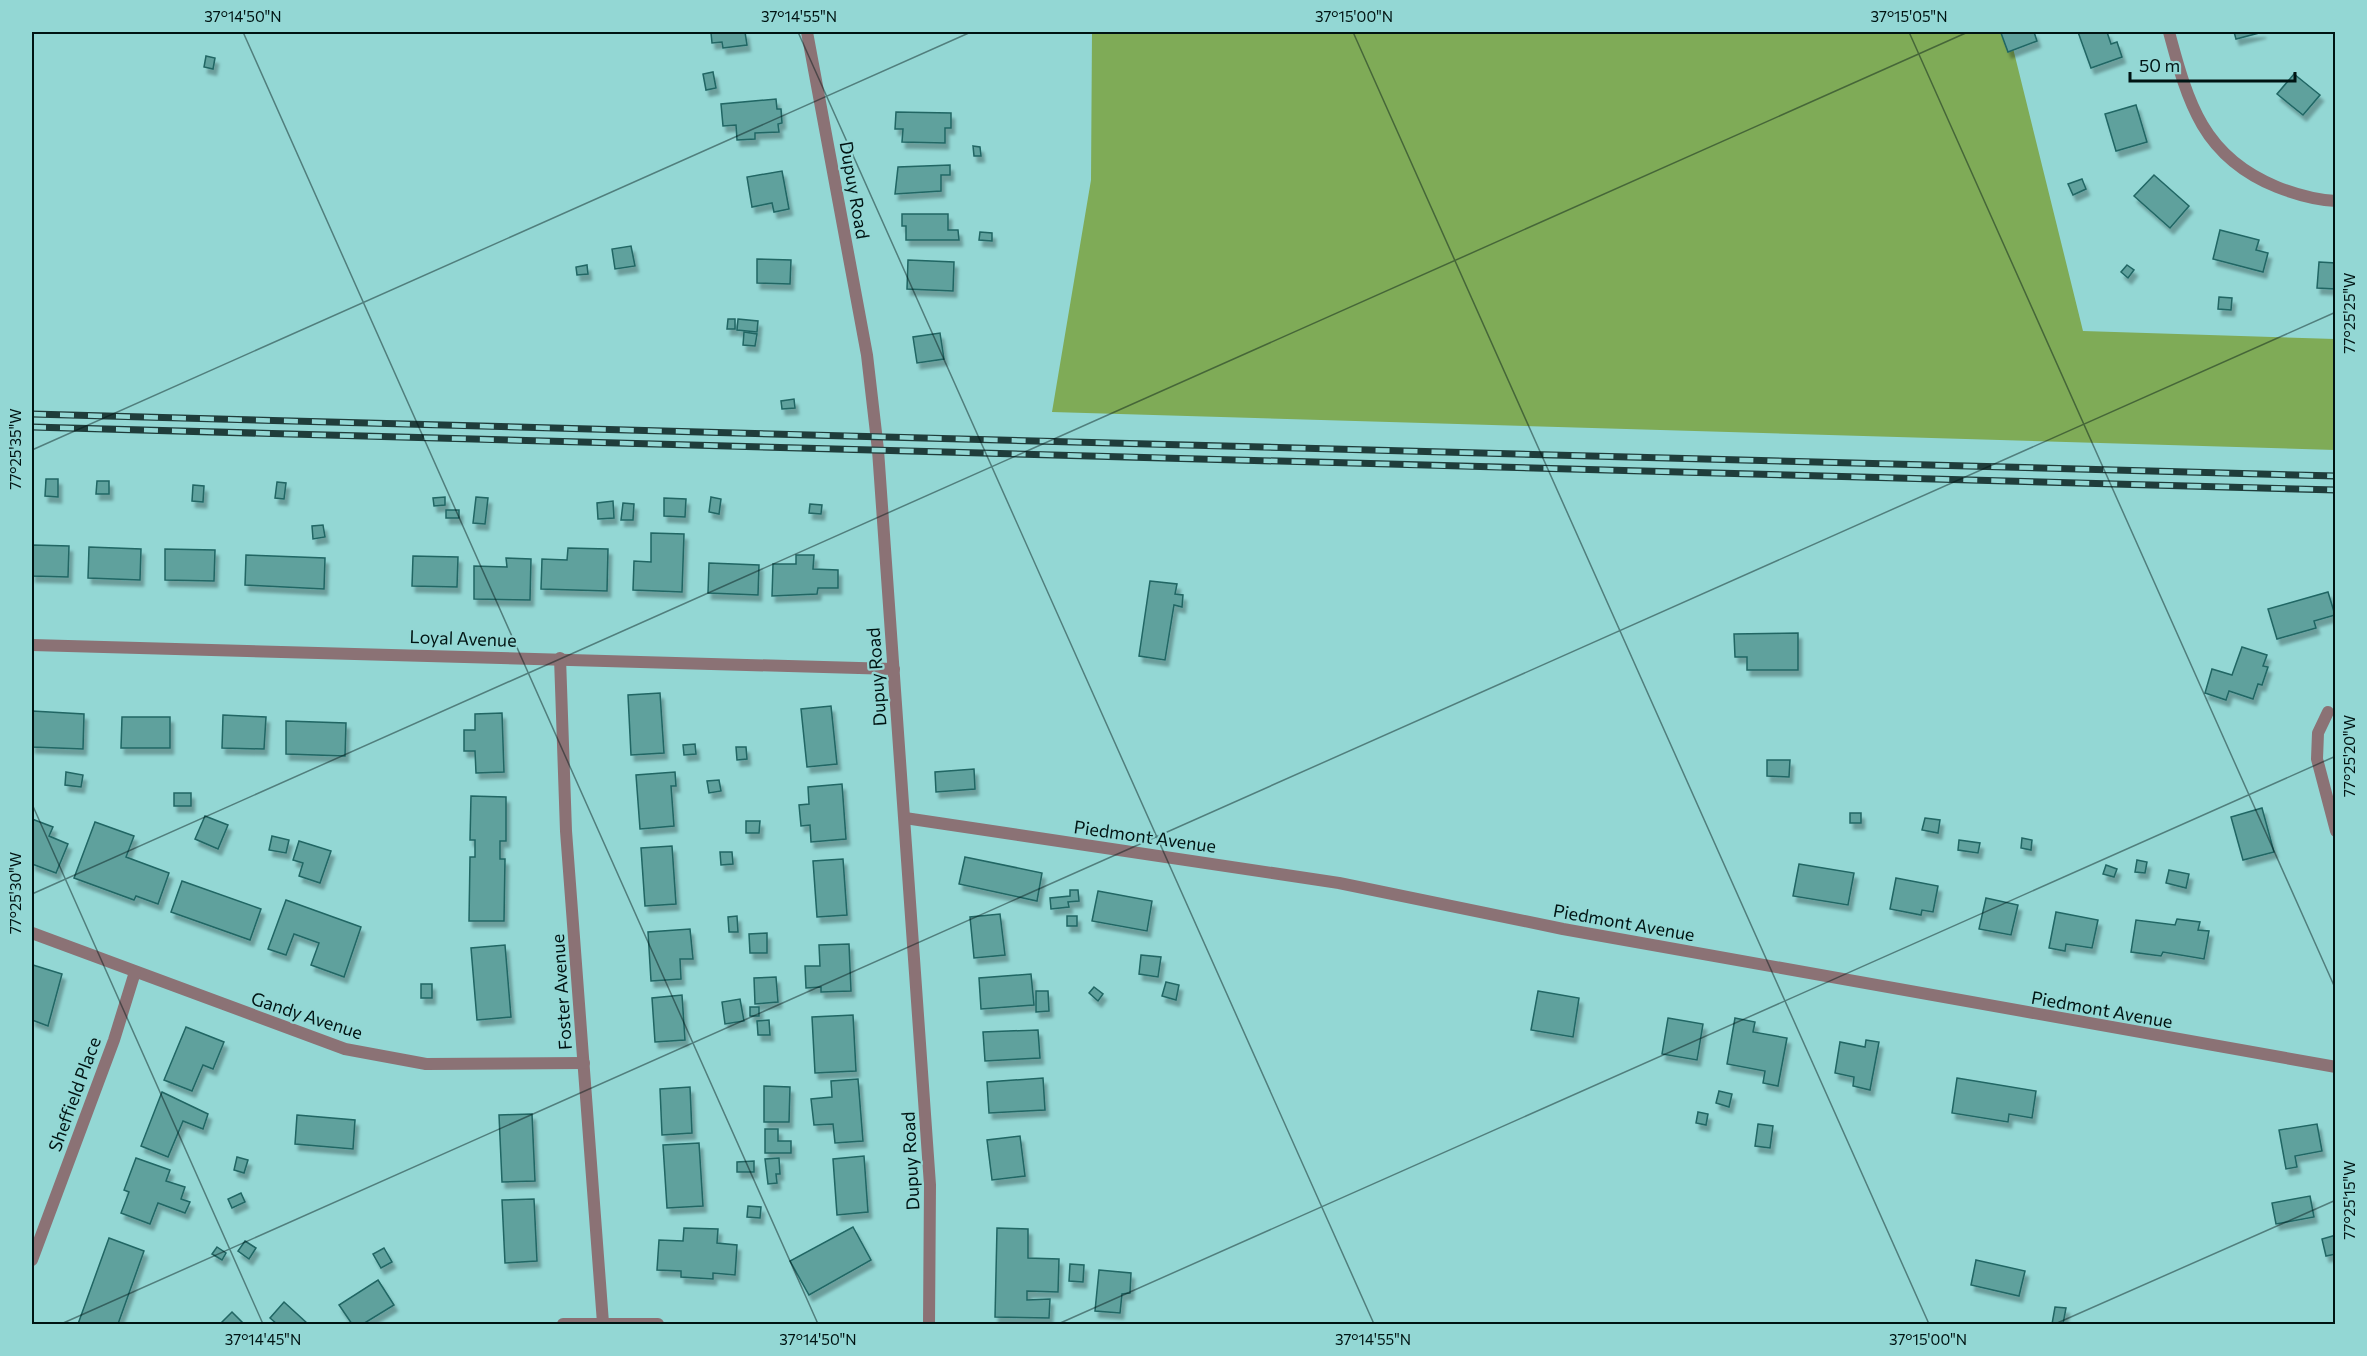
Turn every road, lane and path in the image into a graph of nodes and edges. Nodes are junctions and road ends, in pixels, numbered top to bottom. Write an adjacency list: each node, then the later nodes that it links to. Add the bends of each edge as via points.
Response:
1 (807, 32): 6 (street, Dupuy Road, via 867,355)
2 (2169, 32): 3 (street, via 2186,91 2221,153 2263,181 2292,193)
3 (2336, 201)
4 (32, 645): 5 (street, Loyal Avenue)
5 (560, 658): 6 (street, Loyal Avenue); 12 (street, Foster Avenue, via 566,831)
6 (894, 669): 8 (street, Dupuy Road)
7 (2328, 712): 9 (street, via 2318,733 2317,759)
8 (905, 818): 13 (street, Piedmont Avenue, via 1339,882 1563,930); 18 (street, Dupuy Road, via 930,1185)
9 (2336, 831)
10 (32, 933): 11 (street, Gandy Avenue)
11 (135, 972): 12 (street, Gandy Avenue, via 345,1049 390,1059 426,1064); 14 (street, Sheffield Place, via 114,1040)
12 (584, 1063): 15 (street, Foster Avenue)
13 (2336, 1067)
14 (32, 1260)
15 (603, 1323): 16 (street); 17 (street)
16 (563, 1324)
17 (658, 1324)
18 (929, 1324)

